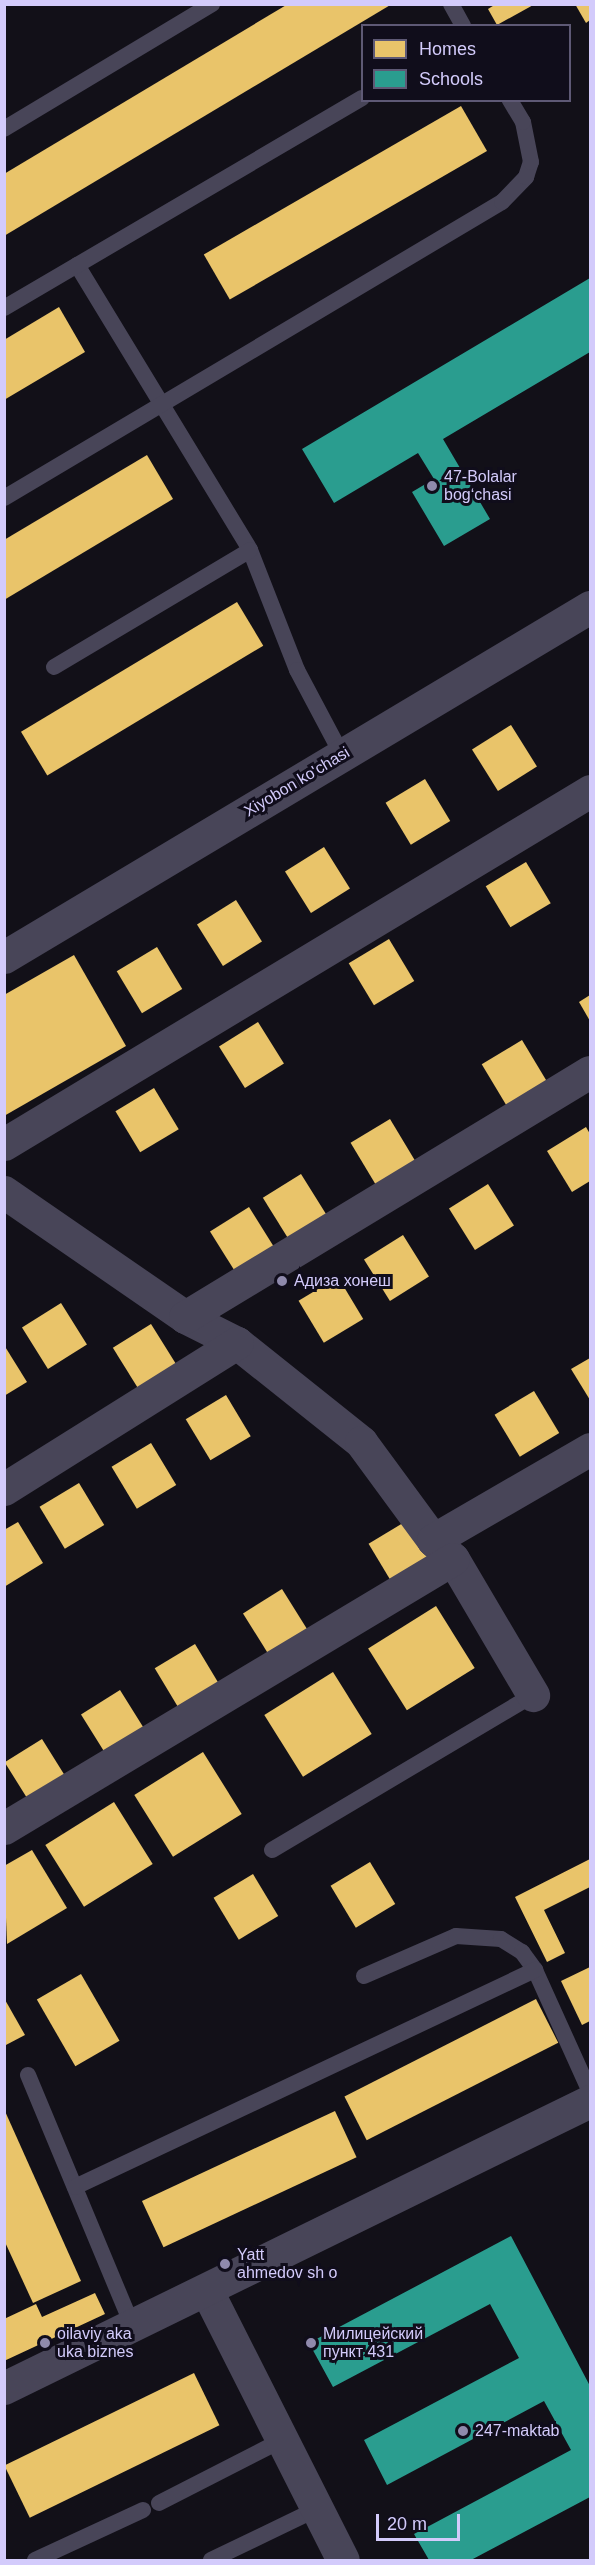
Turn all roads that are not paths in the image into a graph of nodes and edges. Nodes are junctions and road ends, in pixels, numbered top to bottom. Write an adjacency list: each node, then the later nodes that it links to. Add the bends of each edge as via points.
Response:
1 (212, 4): 6 (lane)
2 (451, 4): 3 (lane)
3 (462, 24)
4 (361, 99): 7 (lane)
5 (511, 102): 9 (lane, via 529,140 531,162 517,189 502,202)
6 (4, 129)
7 (77, 266): 8 (lane); 9 (lane)
8 (4, 308)
9 (160, 404): 10 (lane); 11 (lane)
10 (4, 498)
11 (250, 550): 13 (lane); 14 (lane, via 297,670)
12 (591, 607): 14 (street, Xiyobon ko'chasi)
13 (54, 667)
14 (342, 755): 16 (street, Xiyobon ko'chasi)
15 (591, 791): 18 (street)
16 (4, 957)
17 (591, 1072): 20 (street)
18 (4, 1144)
19 (4, 1192): 20 (street)
20 (185, 1317): 21 (street)
21 (237, 1343): 23 (street); 24 (street, via 362,1442)
22 (591, 1449): 24 (street)
23 (4, 1489)
24 (443, 1550): 25 (street); 26 (street)
25 (533, 1695): 27 (lane)
26 (4, 1828)
27 (272, 1851)
28 (535, 1970): 29 (lane, via 522,1952 501,1939 481,1935 456,1936); 31 (lane); 33 (lane)
29 (364, 1976)
30 (28, 2075): 33 (lane)
31 (591, 2092)
32 (591, 2101): 34 (street)
33 (75, 2187): 35 (lane)
34 (207, 2291): 35 (street); 37 (street)
35 (133, 2327): 36 (street)
36 (4, 2388)
37 (282, 2440): 38 (street); 39 (lane)
38 (317, 2509): 40 (lane); 41 (street)
39 (35, 2560)
40 (211, 2560)
41 (343, 2560)

